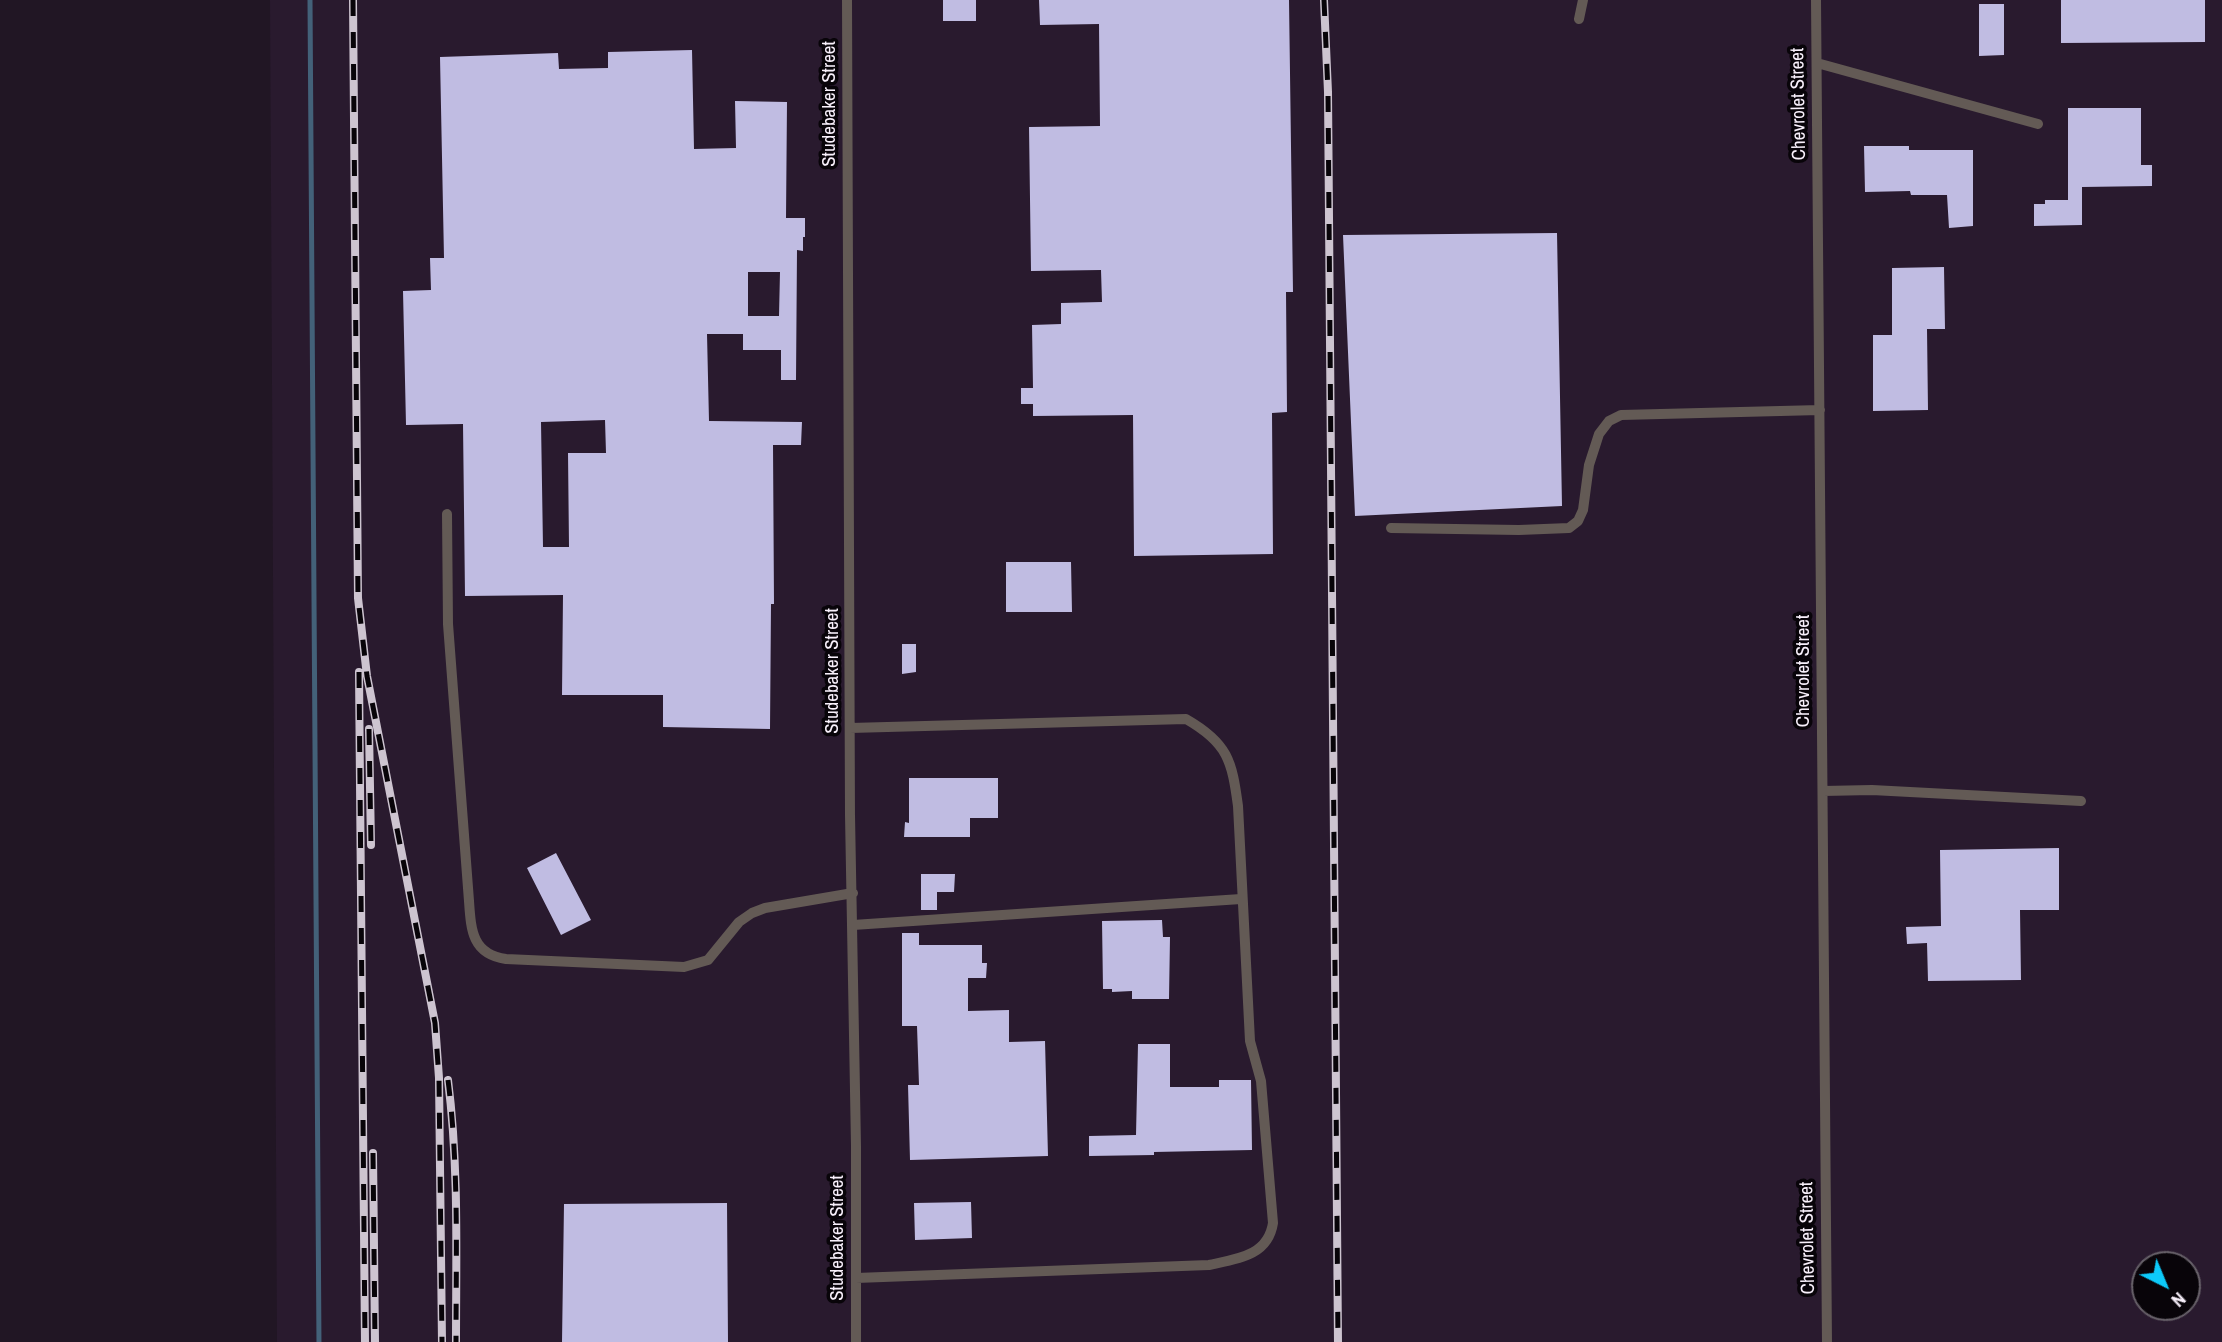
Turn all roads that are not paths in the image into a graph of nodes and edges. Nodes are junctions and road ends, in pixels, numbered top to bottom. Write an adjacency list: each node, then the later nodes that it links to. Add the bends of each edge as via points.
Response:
1 (847, 0): 10 (lane, Studebaker Street)
2 (1583, 0): 4 (lane)
3 (1816, 0): 5 (lane, Chevrolet Street)
4 (1578, 19)
5 (1816, 63): 6 (lane); 7 (lane, Chevrolet Street)
6 (2038, 124)
7 (1820, 410): 9 (lane, via 1621,415 1609,421 1600,434 1589,465 1583,510 1569,528); 11 (lane, Chevrolet Street)
8 (447, 514): 13 (lane, via 449,624 471,928 483,950 506,959 684,967 708,960 752,913)
9 (1391, 528)
10 (850, 728): 13 (lane, Studebaker Street); 14 (lane, via 1186,719 1220,746 1233,770)
11 (1822, 791): 12 (lane); 18 (lane, Chevrolet Street)
12 (2081, 801)
13 (853, 893): 15 (lane, Studebaker Street)
14 (1241, 899): 15 (lane); 16 (lane, via 1250,1041 1261,1081 1273,1223 1270,1238 1242,1258 1209,1265)
15 (853, 925): 16 (lane, Studebaker Street)
16 (856, 1278): 17 (lane, Studebaker Street)
17 (856, 1342)
18 (1827, 1342)

